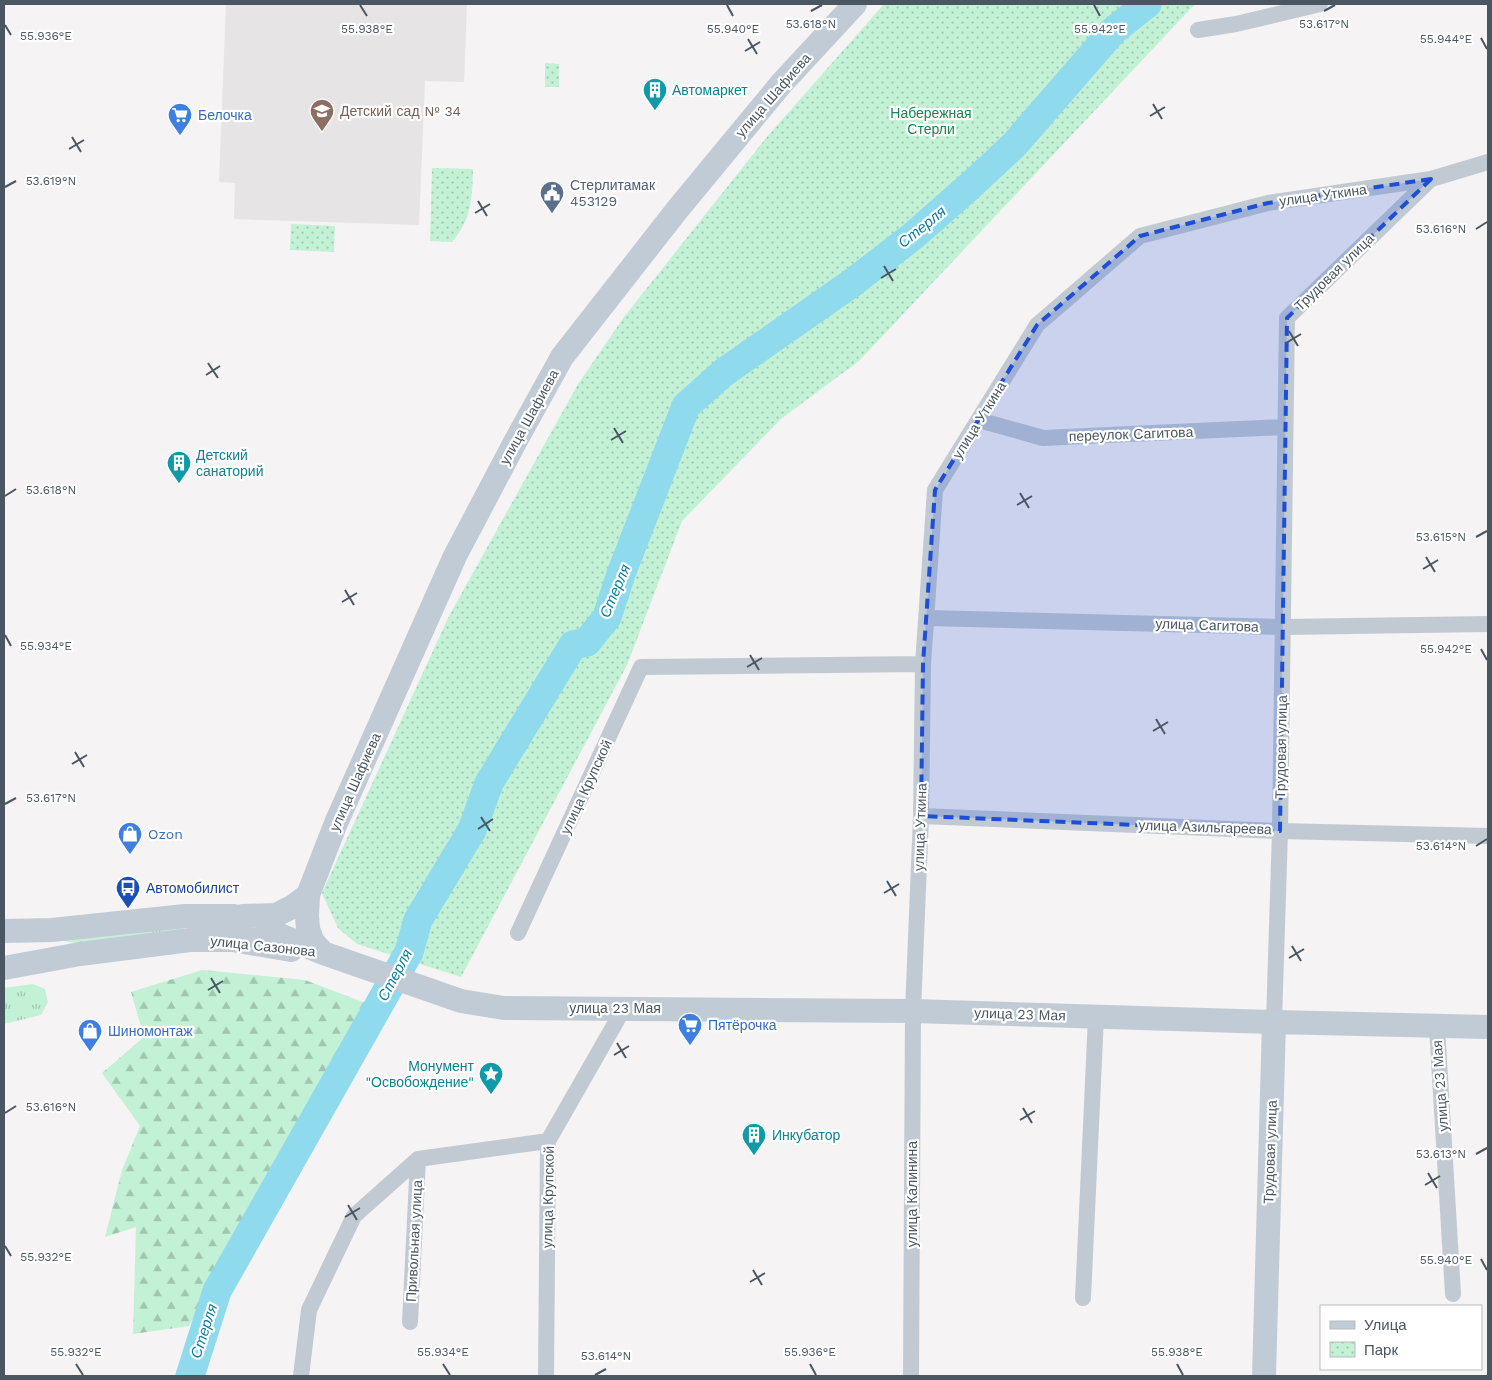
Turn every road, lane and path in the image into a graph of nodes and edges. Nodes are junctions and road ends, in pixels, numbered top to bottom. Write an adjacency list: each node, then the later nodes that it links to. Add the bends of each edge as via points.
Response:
1 (855, 4): 15 (main road, улица Шафиева, via 781,84 562,357 454,556 336,823)
2 (1320, 4): 3 (street)
3 (1198, 30)
4 (1488, 162): 5 (street, улица Уткина)
5 (1431, 179): 6 (street, улица Уткина, via 1268,203 1140,236 1037,325); 7 (street, Трудовая улица, via 1287,318)
6 (979, 420): 7 (street, переулок Сагитова, via 1043,438); 8 (street, улица Уткина, via 935,490)
7 (1285, 428): 10 (street, Трудовая улица)
8 (927, 618): 10 (street, улица Сагитова); 11 (street, улица Уткина)
9 (1488, 624): 10 (street, улица Сагитова)
10 (1282, 627): 13 (street, Трудовая улица)
11 (923, 664): 12 (street, улица Уткина); 19 (street, улица Крупской, via 641,667)
12 (921, 816): 13 (street, улица Азильгареева); 24 (street, улица Уткина)
13 (1280, 831): 14 (street, улица Азильгареева); 26 (street, Трудовая улица)
14 (1488, 836)
15 (308, 895): 17 (main road, via 276,915); 21 (main road, via 308,929 313,942)
16 (185, 916): 17 (main road, улица Сазонова); 18 (main road, улица Сазонова, via 52,930); 20 (main road, via 194,926)
17 (234, 916): 21 (main road, улица Сазонова)
18 (4, 931)
19 (518, 934)
20 (190, 940): 21 (main road, улица Сазонова, via 234,940); 22 (main road, улица Сазонова, via 80,954)
21 (323, 953): 23 (main road, улица 23 Мая, via 461,1001 504,1008)
22 (4, 968)
23 (624, 1008): 24 (main road, улица 23 Мая); 29 (street, улица Крупской)
24 (913, 1011): 25 (main road, улица 23 Мая); 36 (street, улица Калинина)
25 (1096, 1017): 26 (main road, улица 23 Мая); 32 (street)
26 (1274, 1022): 27 (main road, улица 23 Мая); 37 (main road, Трудовая улица)
27 (1437, 1026): 28 (main road, улица 23 Мая); 31 (street, улица 23 Мая)
28 (1488, 1027)
29 (548, 1141): 30 (street); 35 (street, улица Крупской)
30 (418, 1159): 33 (street, Привольная улица); 34 (street, Привольная улица, via 354,1216 308,1310)
31 (1454, 1294)
32 (1083, 1298)
33 (410, 1322)
34 (302, 1376)
35 (546, 1376)
36 (911, 1376)
37 (1264, 1376)

